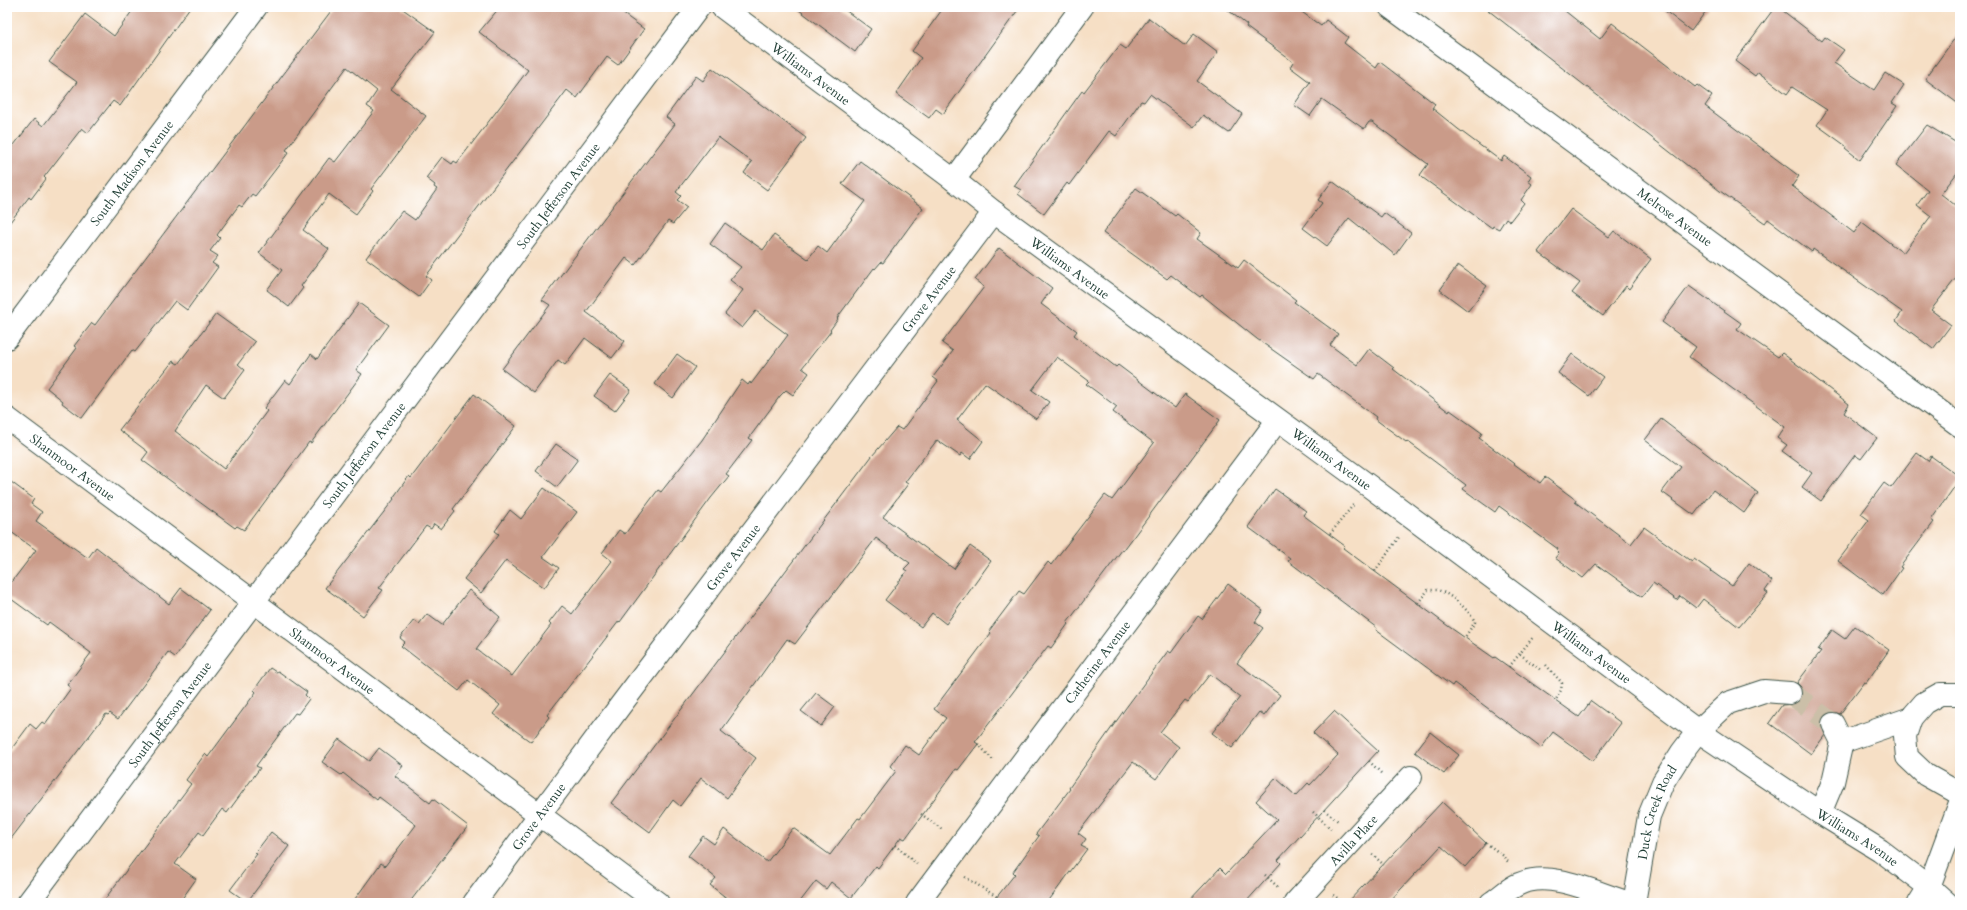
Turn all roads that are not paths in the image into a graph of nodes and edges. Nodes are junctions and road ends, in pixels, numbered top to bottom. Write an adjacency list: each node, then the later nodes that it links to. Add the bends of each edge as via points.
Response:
1 (256, 7): 8 (street, South Madison Avenue)
2 (699, 7): 12 (street, South Jefferson Avenue)
3 (722, 7): 6 (street, Williams Avenue)
4 (1082, 7): 6 (street)
5 (1390, 7): 11 (street, Melrose Avenue)
6 (954, 180): 7 (street, Williams Avenue)
7 (994, 212): 10 (street, Williams Avenue); 21 (street, Grove Avenue)
8 (7, 338)
9 (7, 418): 12 (street, Shanmoor Avenue)
10 (1277, 421): 16 (street, Williams Avenue); 26 (street, Catherine Avenue)
11 (1960, 426)
12 (253, 601): 21 (street, Shanmoor Avenue); 23 (street, South Jefferson Avenue)
13 (1790, 693): 16 (street, Duck Creek Road, via 1764,691 1728,703)
14 (1960, 694): 15 (street, via 1940,694 1924,703)
15 (1911, 718): 18 (street, via 1905,736 1907,757 1926,775); 20 (street, via 1838,733 1833,782)
16 (1698, 731): 20 (street, Williams Avenue); 30 (street, Duck Creek Road, via 1663,782 1649,816)
17 (1411, 777): 27 (street, Avilla Place)
18 (1960, 794)
19 (1960, 803): 22 (street)
20 (1820, 813): 22 (street, Williams Avenue, via 1880,850)
21 (539, 815): 24 (street, Grove Avenue); 25 (street, Shanmoor Avenue)
22 (1924, 895): 31 (street, Williams Avenue)
23 (28, 903)
24 (474, 903)
25 (658, 903)
26 (917, 903)
27 (1295, 903)
28 (1491, 903): 29 (street, via 1519,884 1541,878 1573,884)
29 (1630, 903)
30 (1634, 903)
31 (1947, 903)

